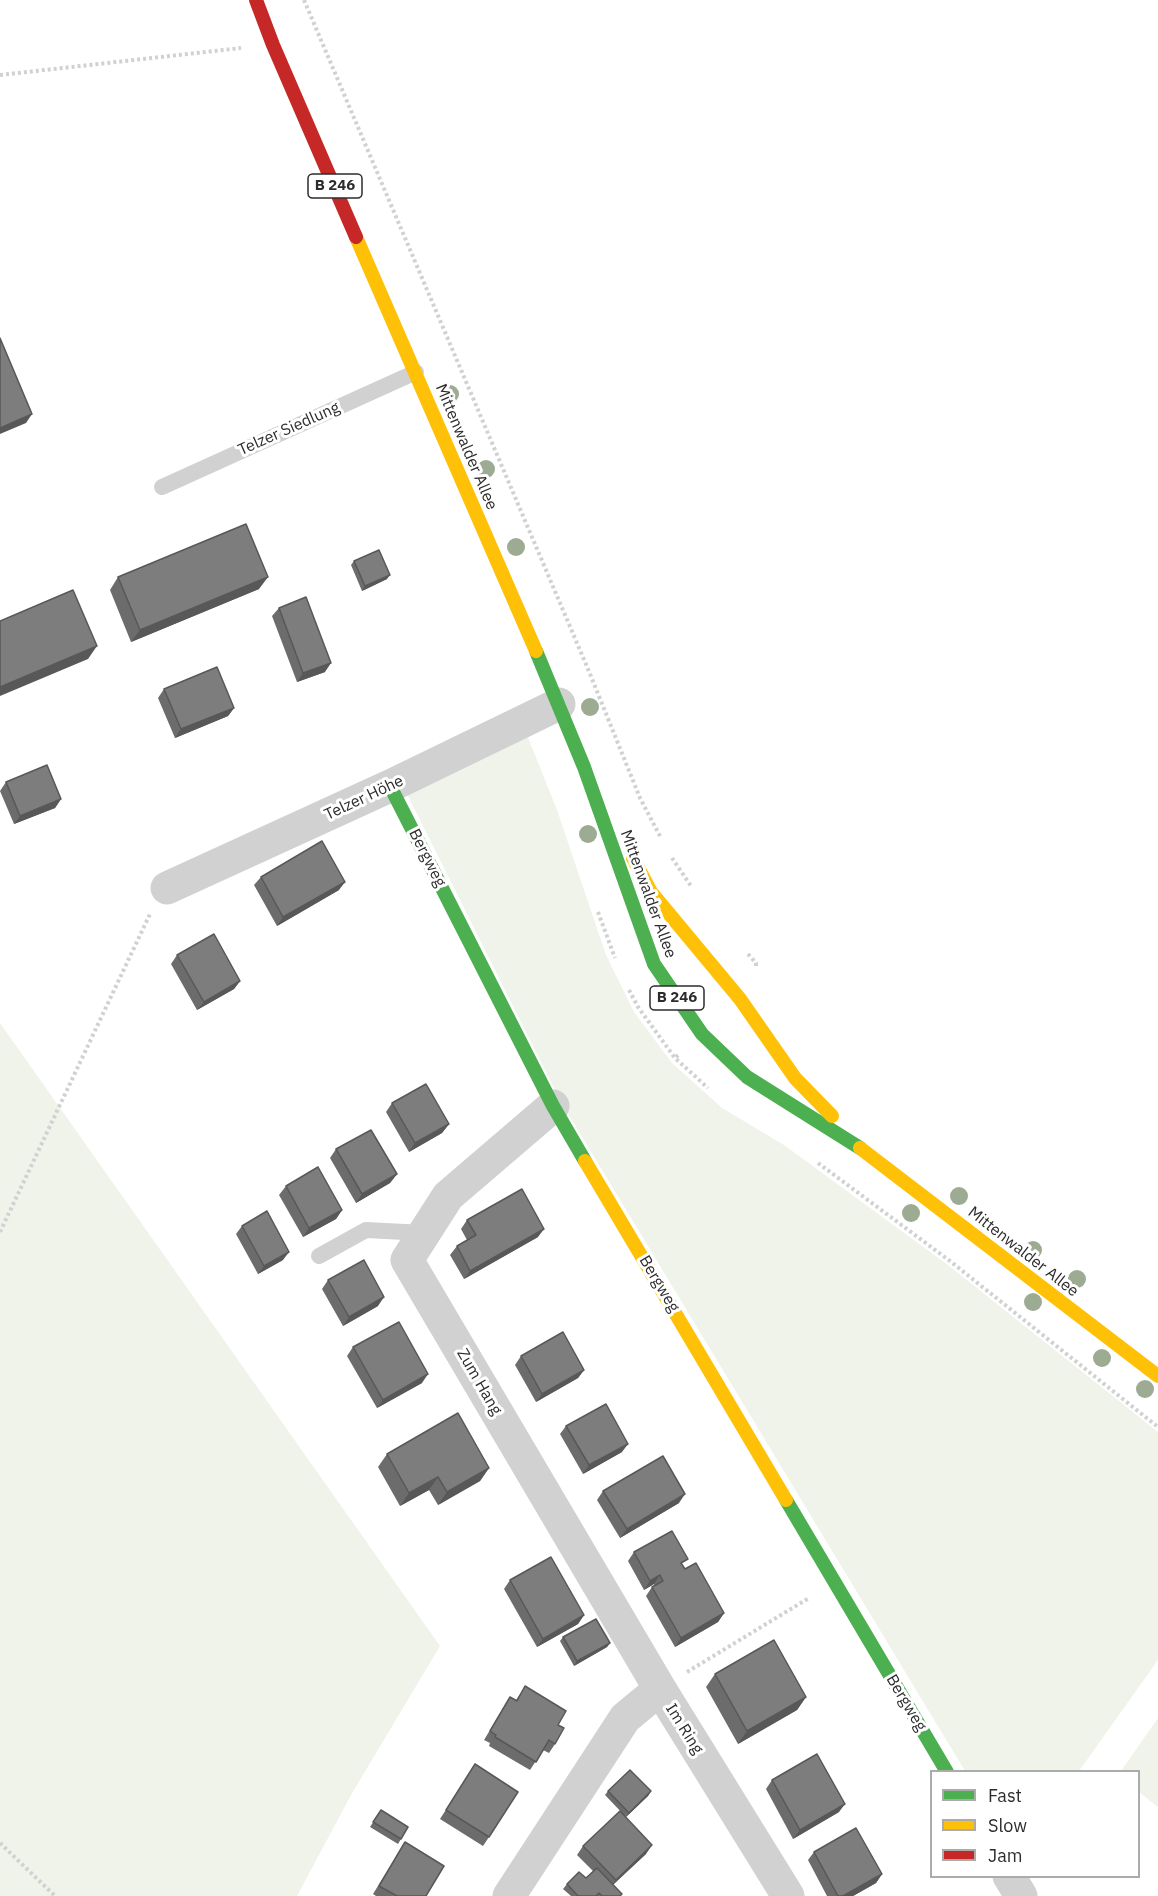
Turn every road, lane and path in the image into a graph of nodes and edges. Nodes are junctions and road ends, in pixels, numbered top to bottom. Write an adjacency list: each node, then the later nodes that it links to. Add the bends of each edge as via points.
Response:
1 (256, 0): 3 (main road, B 246)
2 (304, 0): 10 (path, via 640,798)
3 (273, 45): 4 (path); 5 (main road, B 246)
4 (0, 75)
5 (416, 372): 6 (lane, Telzer Siedlung); 7 (main road, Mittenwalder Allee / B 246)
6 (162, 487)
7 (559, 704): 8 (main road, Mittenwalder Allee / B 246); 9 (street, Telzer Höhe)
8 (584, 767): 15 (main road, Mittenwalder Allee / B 246, via 651,892); 16 (main road, Mittenwalder Allee / B 246, via 654,964)
9 (390, 786): 12 (street, Telzer Höhe); 18 (main road, Bergweg)
10 (663, 843)
11 (668, 852): 13 (path)
12 (167, 888): 21 (path)
13 (697, 895)
14 (741, 946): 15 (path, via 756,963 757,981)
15 (740, 999): 19 (main road, Mittenwalder Allee / B 246, via 795,1078)
16 (702, 1034): 17 (path, via 675,1058); 19 (main road, Mittenwalder Allee / B 246, via 747,1077)
17 (716, 1095)
18 (553, 1106): 22 (street, Zum Hang, via 448,1196); 26 (main road, Bergweg)
19 (868, 1154): 24 (main road, Mittenwalder Allee / B 246)
20 (813, 1159): 25 (path, via 950,1261)
21 (0, 1232)
22 (424, 1233): 23 (lane, via 366,1230); 27 (street, Zum Hang, via 407,1260)
23 (319, 1256)
24 (1158, 1376)
25 (1158, 1427)
26 (835, 1582): 27 (path); 28 (main road, Bergweg)
27 (660, 1689): 32 (street, Im Ring, via 625,1718); 33 (street, Im Ring)
28 (946, 1770)
29 (0, 1843): 31 (path)
30 (1010, 1878): 34 (street)
31 (55, 1896)
32 (509, 1896)
33 (788, 1896)
34 (1021, 1896)

